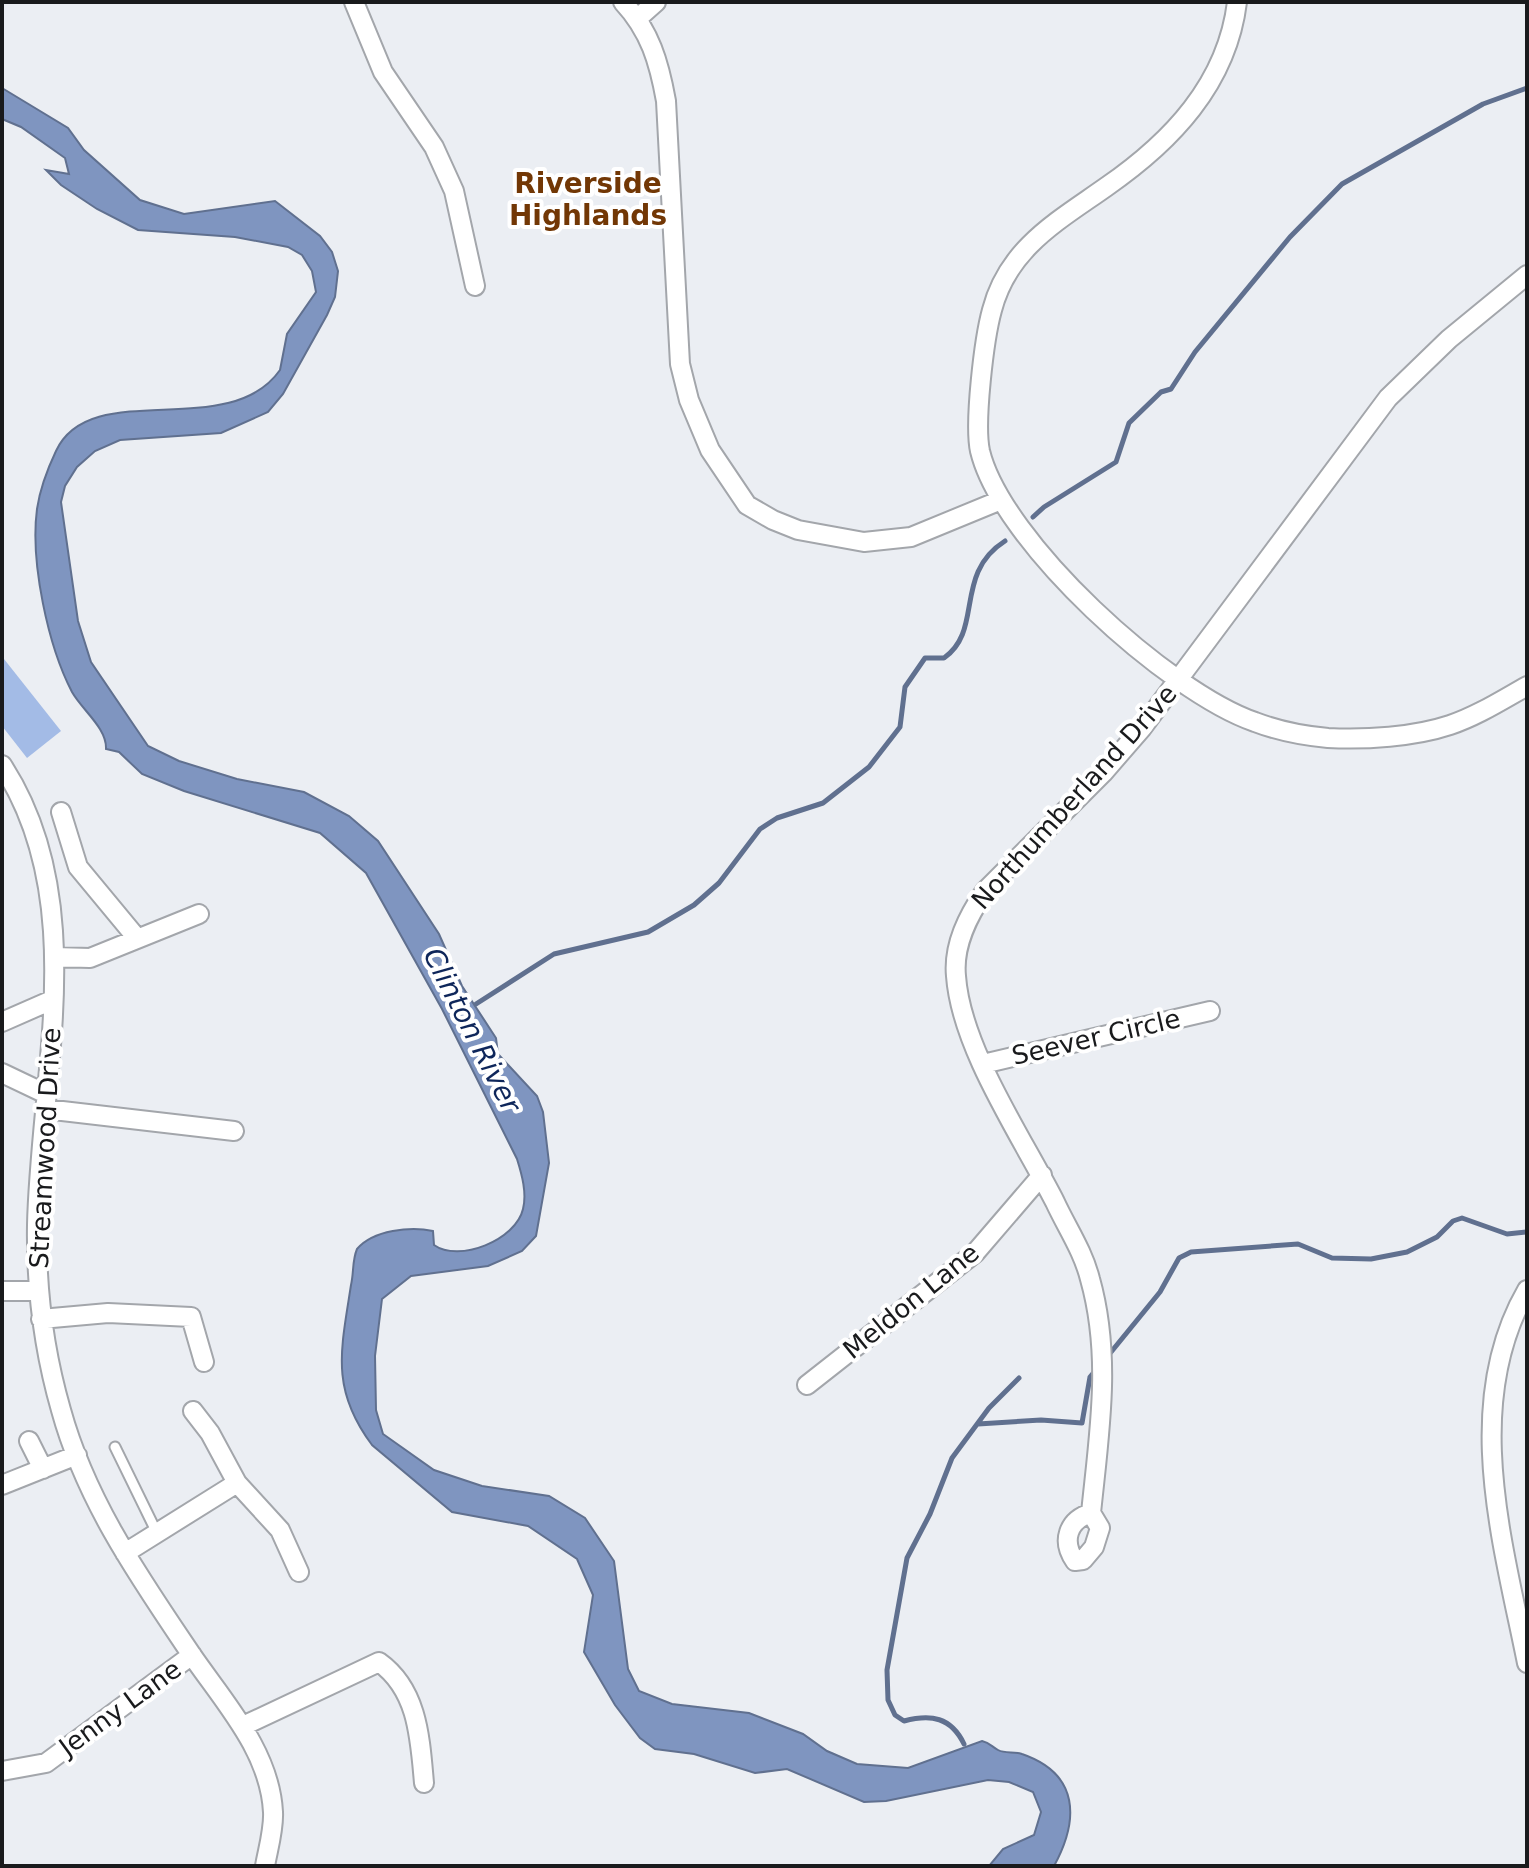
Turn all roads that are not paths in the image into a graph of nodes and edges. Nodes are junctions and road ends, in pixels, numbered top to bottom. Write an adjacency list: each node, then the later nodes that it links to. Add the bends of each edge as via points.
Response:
1 (354, 2): 7 (street, via 383,72 434,147 454,191)
2 (623, 2): 5 (street)
3 (656, 2): 5 (street)
4 (1237, 2): 8 (street, via 1224,56 1183,123 1149,155 1031,240 993,306 979,449)
5 (638, 18): 8 (street, via 659,64 666,101 680,364 710,450 747,505 798,530 864,542 911,537)
6 (1527, 275): 9 (street, Northumberland Drive, via 1388,398)
7 (475, 286)
8 (1001, 500): 9 (street, via 1047,560 1104,619)
9 (1178, 680): 10 (street, via 1254,722 1325,738 1449,726); 19 (street, Northumberland Drive, via 1103,773 985,891 970,913 956,975)
10 (1527, 686)
11 (3, 770): 15 (street, Streamwood Drive, via 30,818 41,854 52,909)
12 (61, 812): 14 (street, via 78,867)
13 (199, 914): 14 (street)
14 (136, 937): 15 (street, via 90,958)
15 (54, 957): 16 (street, Streamwood Drive)
16 (52, 1000): 18 (street); 21 (street, Streamwood Drive)
17 (1210, 1011): 19 (street, Seever Circle)
18 (2, 1022)
19 (983, 1064): 23 (street, Northumberland Drive)
20 (2, 1073): 21 (street)
21 (45, 1101): 22 (street); 26 (street, Streamwood Drive, via 37,1226)
22 (234, 1131)
23 (1042, 1175): 29 (street, Meldon Lane, via 975,1253); 37 (street, Northumberland Drive, via 1075,1238 1101,1318 1105,1358)
24 (1527, 1290): 42 (street, via 1513,1315 1492,1397 1497,1505)
25 (2, 1291): 26 (street)
26 (39, 1291): 27 (street, Streamwood Drive)
27 (41, 1319): 28 (street, via 108,1313 191,1317); 33 (street, Streamwood Drive, via 61,1411)
28 (204, 1362)
29 (807, 1385)
30 (193, 1411): 35 (street)
31 (29, 1441): 34 (street)
32 (115, 1447): 38 (lane)
33 (77, 1455): 34 (street); 39 (street, Streamwood Drive, via 92,1495)
34 (43, 1469): 36 (street)
35 (237, 1483): 38 (street); 40 (street, via 280,1530)
36 (2, 1485)
37 (1091, 1513)
38 (157, 1533): 39 (street)
39 (125, 1553): 41 (street, Streamwood Drive)
40 (299, 1572)
41 (192, 1655): 43 (street, Streamwood Drive); 44 (street, Jenny Lane, via 46,1763)
42 (1527, 1663)
43 (243, 1726): 45 (street, via 379,1662 393,1672 413,1706); 46 (street, Streamwood Drive, via 263,1770 273,1813)
44 (2, 1771)
45 (424, 1783)
46 (265, 1866)

